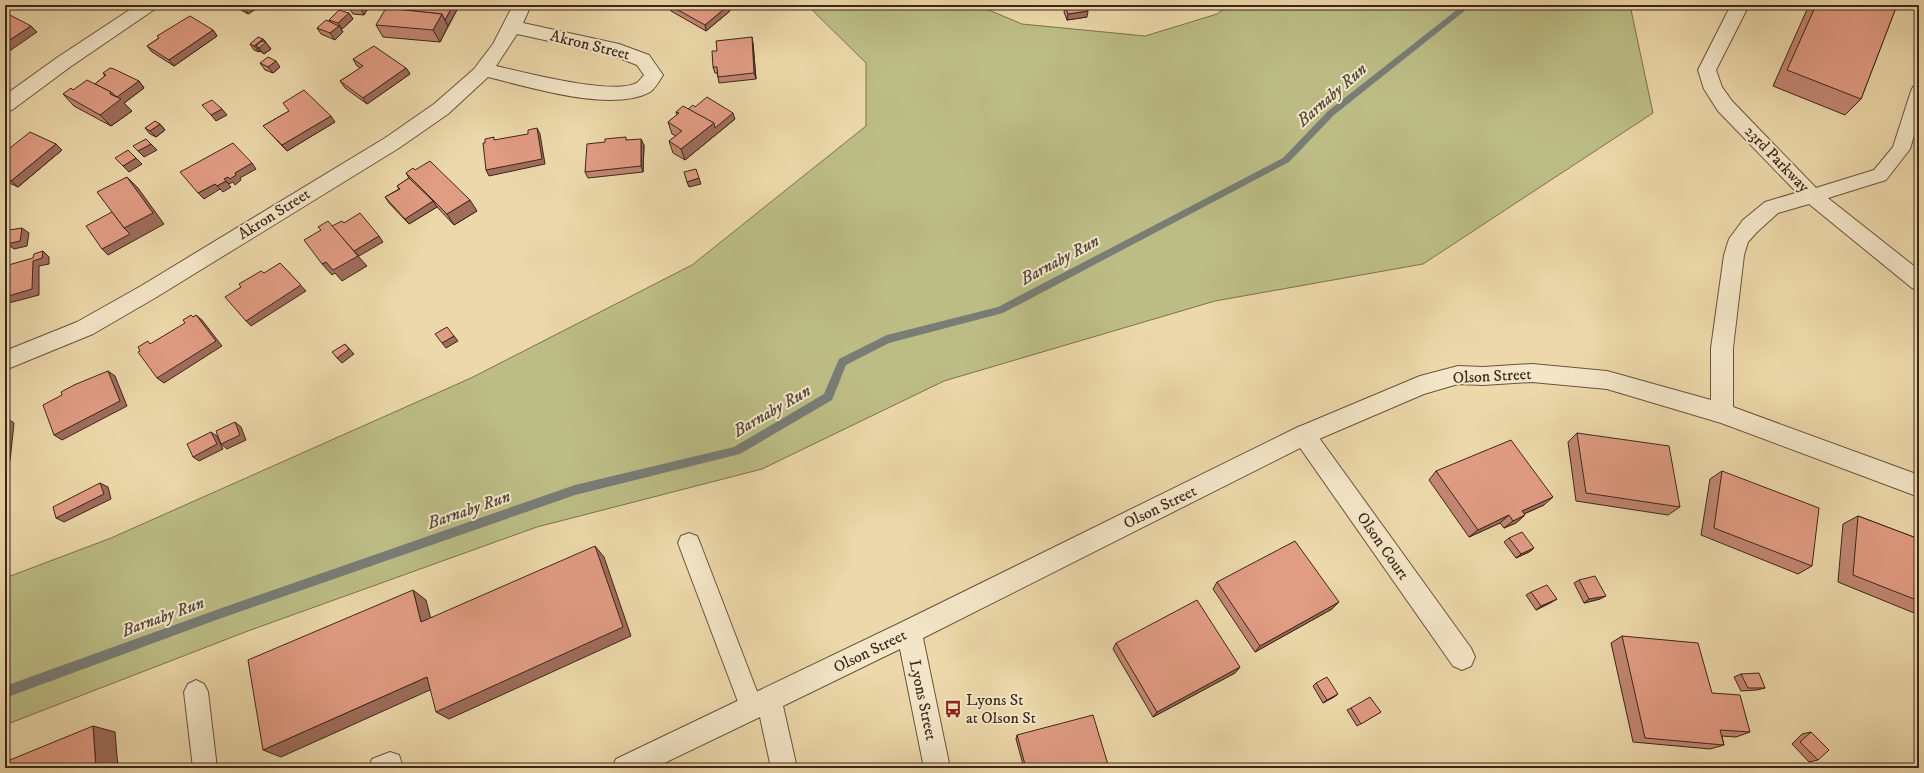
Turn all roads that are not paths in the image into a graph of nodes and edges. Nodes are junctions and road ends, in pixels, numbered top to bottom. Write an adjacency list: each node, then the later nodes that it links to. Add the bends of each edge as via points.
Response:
1 (149, 5): 7 (street)
2 (522, 5): 4 (street, Akron Street)
3 (1740, 5): 8 (street, 23rd Parkway, via 1707,70 1713,89 1725,106)
4 (512, 27): 5 (street, Akron Street); 5 (street, Akron Street, via 613,48 634,55 643,60 654,75 652,80 637,91 607,94 566,88)
5 (484, 69): 10 (street, Akron Street, via 441,109 392,143 161,284 85,328)
6 (1919, 91): 8 (lane, via 1902,149 1880,175)
7 (5, 105)
8 (1812, 196): 9 (street, 23rd Parkway); 11 (street, via 1772,207 1739,239 1734,255 1722,348)
9 (1919, 282)
10 (5, 361)
11 (1722, 414): 12 (street, Olson Street, via 1607,380 1532,373 1458,375 1420,386); 13 (street)
12 (1304, 435): 15 (street, Olson Street); 16 (street, Olson Court)
13 (1919, 486)
14 (689, 544): 18 (lane)
15 (909, 632): 18 (street, Olson Street); 22 (street, Lyons Street)
16 (1462, 658)
17 (196, 692): 19 (lane)
18 (760, 703): 20 (street, Olson Street); 21 (street)
19 (205, 768)
20 (625, 768)
21 (784, 768)
22 (937, 768)

